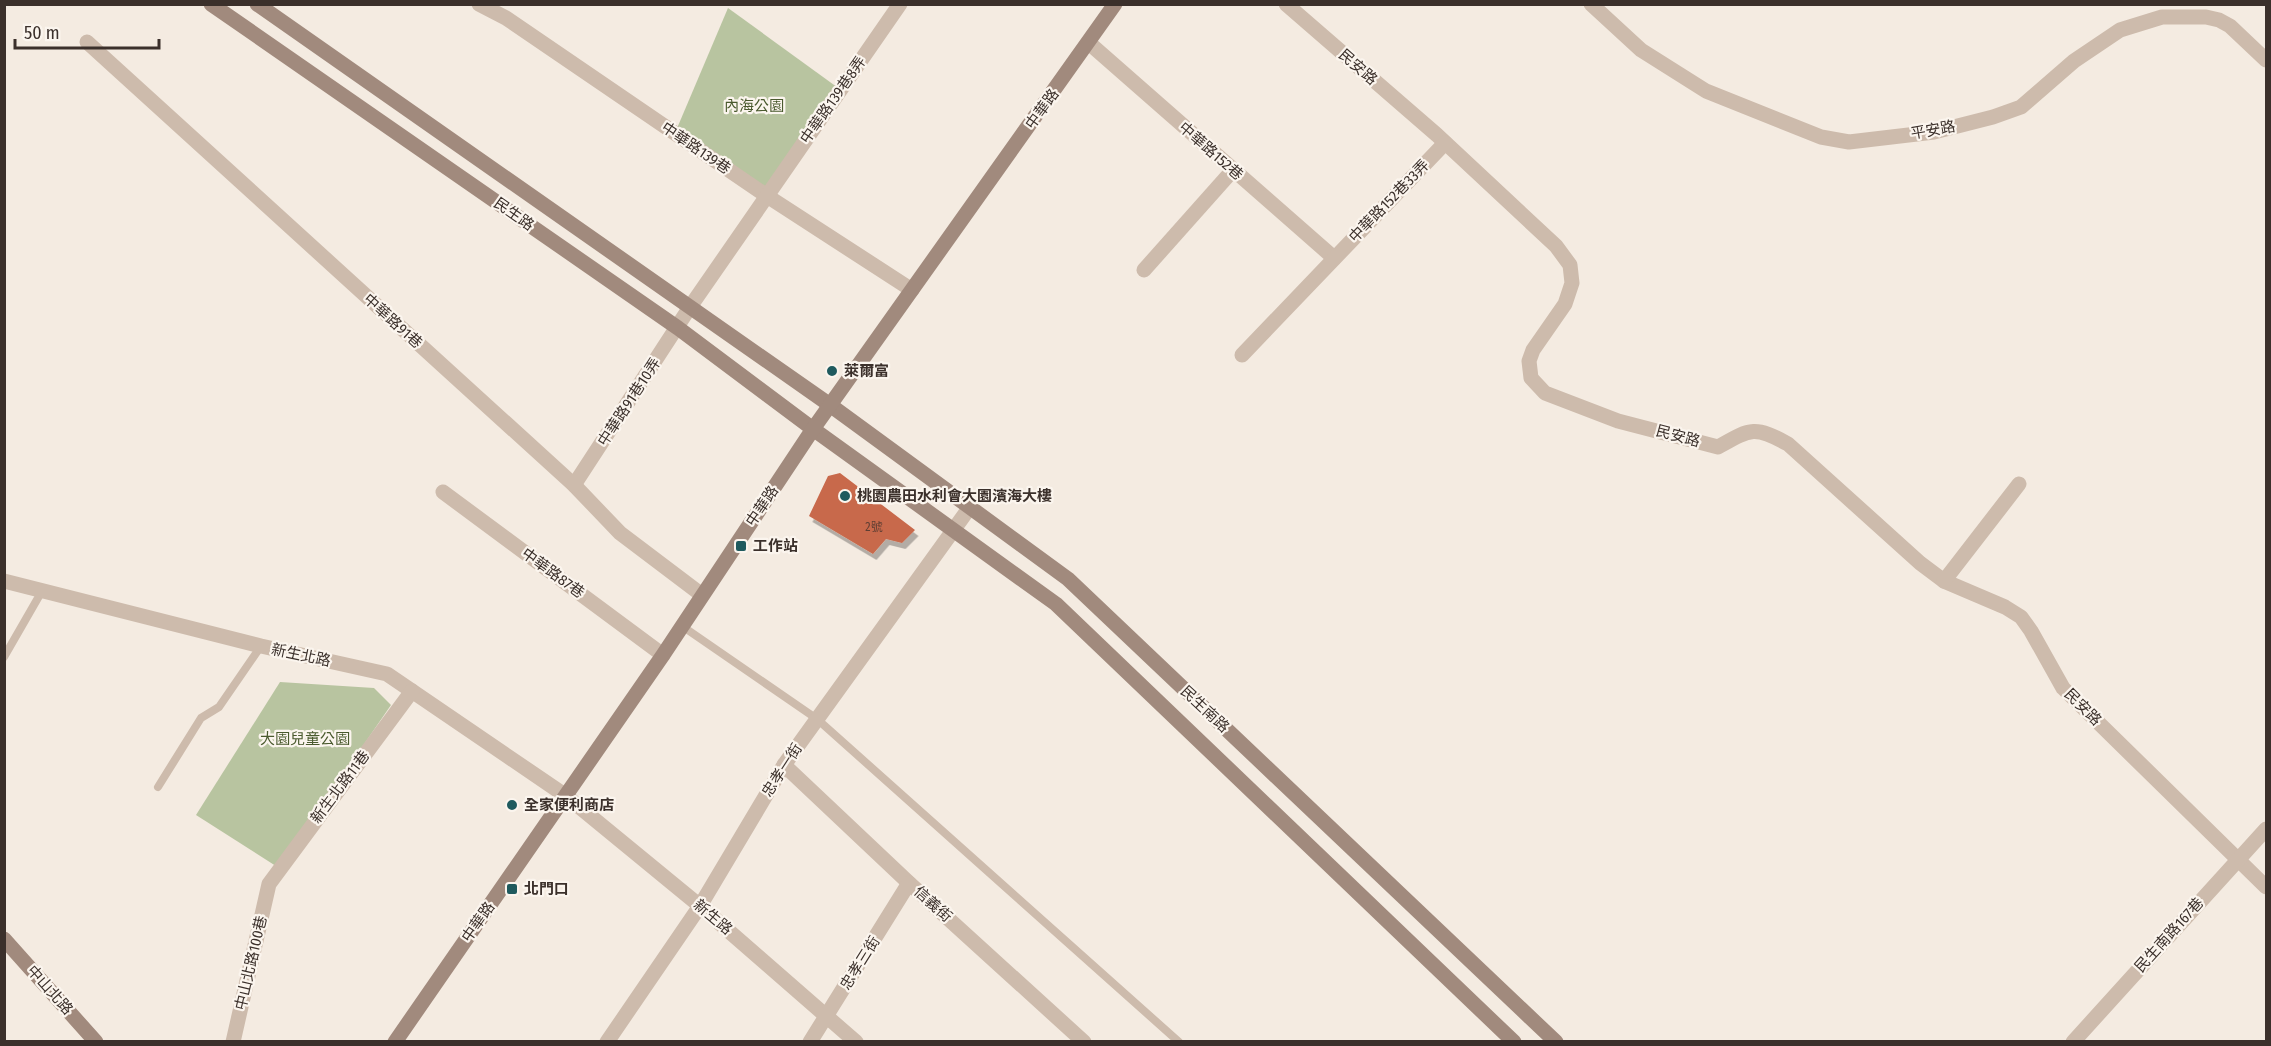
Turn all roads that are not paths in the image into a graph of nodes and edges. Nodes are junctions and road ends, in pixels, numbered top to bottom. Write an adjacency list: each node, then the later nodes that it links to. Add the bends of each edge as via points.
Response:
1 (211, 4): 17 (main road, 民生路)
2 (257, 4): 17 (main road, 民生路)
3 (479, 4): 13 (street, 中華路139巷, via 506,18)
4 (900, 4): 13 (street, 中華路139巷8弄)
5 (1115, 4): 9 (main road, 中華路)
6 (1286, 4): 11 (street, 民安路)
7 (1591, 4): 10 (street, 平安路, via 1641,50 1706,91 1821,137 1849,142 1934,132 2021,107 2074,61 2120,30 2162,17 2219,20)
8 (87, 42): 22 (street, 中華路91巷)
9 (1089, 43): 12 (street, 中華路152巷); 16 (main road, 中華路)
10 (2266, 60)
11 (1445, 143): 14 (street, 中華路152巷33弄); 27 (street, 民安路, via 1556,246 1570,265 1572,283 1565,304 1529,361 1531,378 1545,393 1618,421 1718,447 1745,431 1765,432 1788,444)
12 (1233, 170): 14 (street, 中華路152巷); 15 (street)
13 (766, 196): 16 (street, 中華路139巷); 17 (street, 中華路139巷8弄)
14 (1334, 258): 18 (street, 中華路152巷33弄)
15 (1144, 270)
16 (912, 290): 19 (main road, 中華路)
17 (684, 318): 19 (main road, 民生路); 20 (main road, 民生路); 22 (street, 中華路91巷10弄)
18 (1242, 355)
19 (830, 405): 20 (main road, 中華路); 24 (main road, 民生南路)
20 (813, 429): 25 (main road, 民生南路); 29 (main road, 中華路)
21 (2019, 484): 27 (street)
22 (574, 485): 29 (street, 中華路91巷, via 620,533)
23 (443, 492): 32 (street, 中華路87巷)
24 (970, 507): 25 (street, 忠孝一街); 56 (main road, 民生南路, via 1068,579)
25 (953, 530): 35 (street, 忠孝一街); 55 (main road, 民生南路, via 1056,604)
26 (4, 581): 28 (street, 新生北路)
27 (1944, 581): 40 (street, 民安路, via 2021,617 2063,688)
28 (42, 591): 31 (street, 新生北路); 33 (lane)
29 (702, 595): 30 (main road, 中華路)
30 (682, 626): 32 (main road, 中華路); 35 (lane)
31 (261, 646): 34 (street, 新生北路, via 387,674); 37 (lane, via 219,707 201,718)
32 (663, 655): 38 (main road, 中華路)
33 (4, 657)
34 (412, 691): 38 (street, 新生北路); 42 (street, 新生北路11巷)
35 (817, 719): 36 (street, 忠孝一街); 54 (lane)
36 (784, 765): 41 (street, 信義街); 44 (street, 忠孝一街)
37 (158, 787)
38 (566, 796): 44 (street, 新生路); 49 (main road, 中華路)
39 (2266, 829): 40 (street, 民生南路167巷)
40 (2237, 860): 43 (street, 民安路); 57 (street, 民生南路167巷)
41 (909, 883): 46 (street, 忠孝三街); 53 (street, 信義街)
42 (269, 884): 48 (street, 中山北路100巷)
43 (2266, 887)
44 (700, 906): 46 (street, 新生路); 50 (street, 忠孝一街)
45 (4, 939): 47 (main road, 中山北路)
46 (828, 1014): 51 (street, 忠孝三街); 52 (street, 新生路)
47 (96, 1041)
48 (233, 1041)
49 (395, 1041)
50 (607, 1041)
51 (810, 1041)
52 (856, 1041)
53 (1084, 1041)
54 (1179, 1041)
55 (1514, 1041)
56 (1556, 1041)
57 (2073, 1041)

